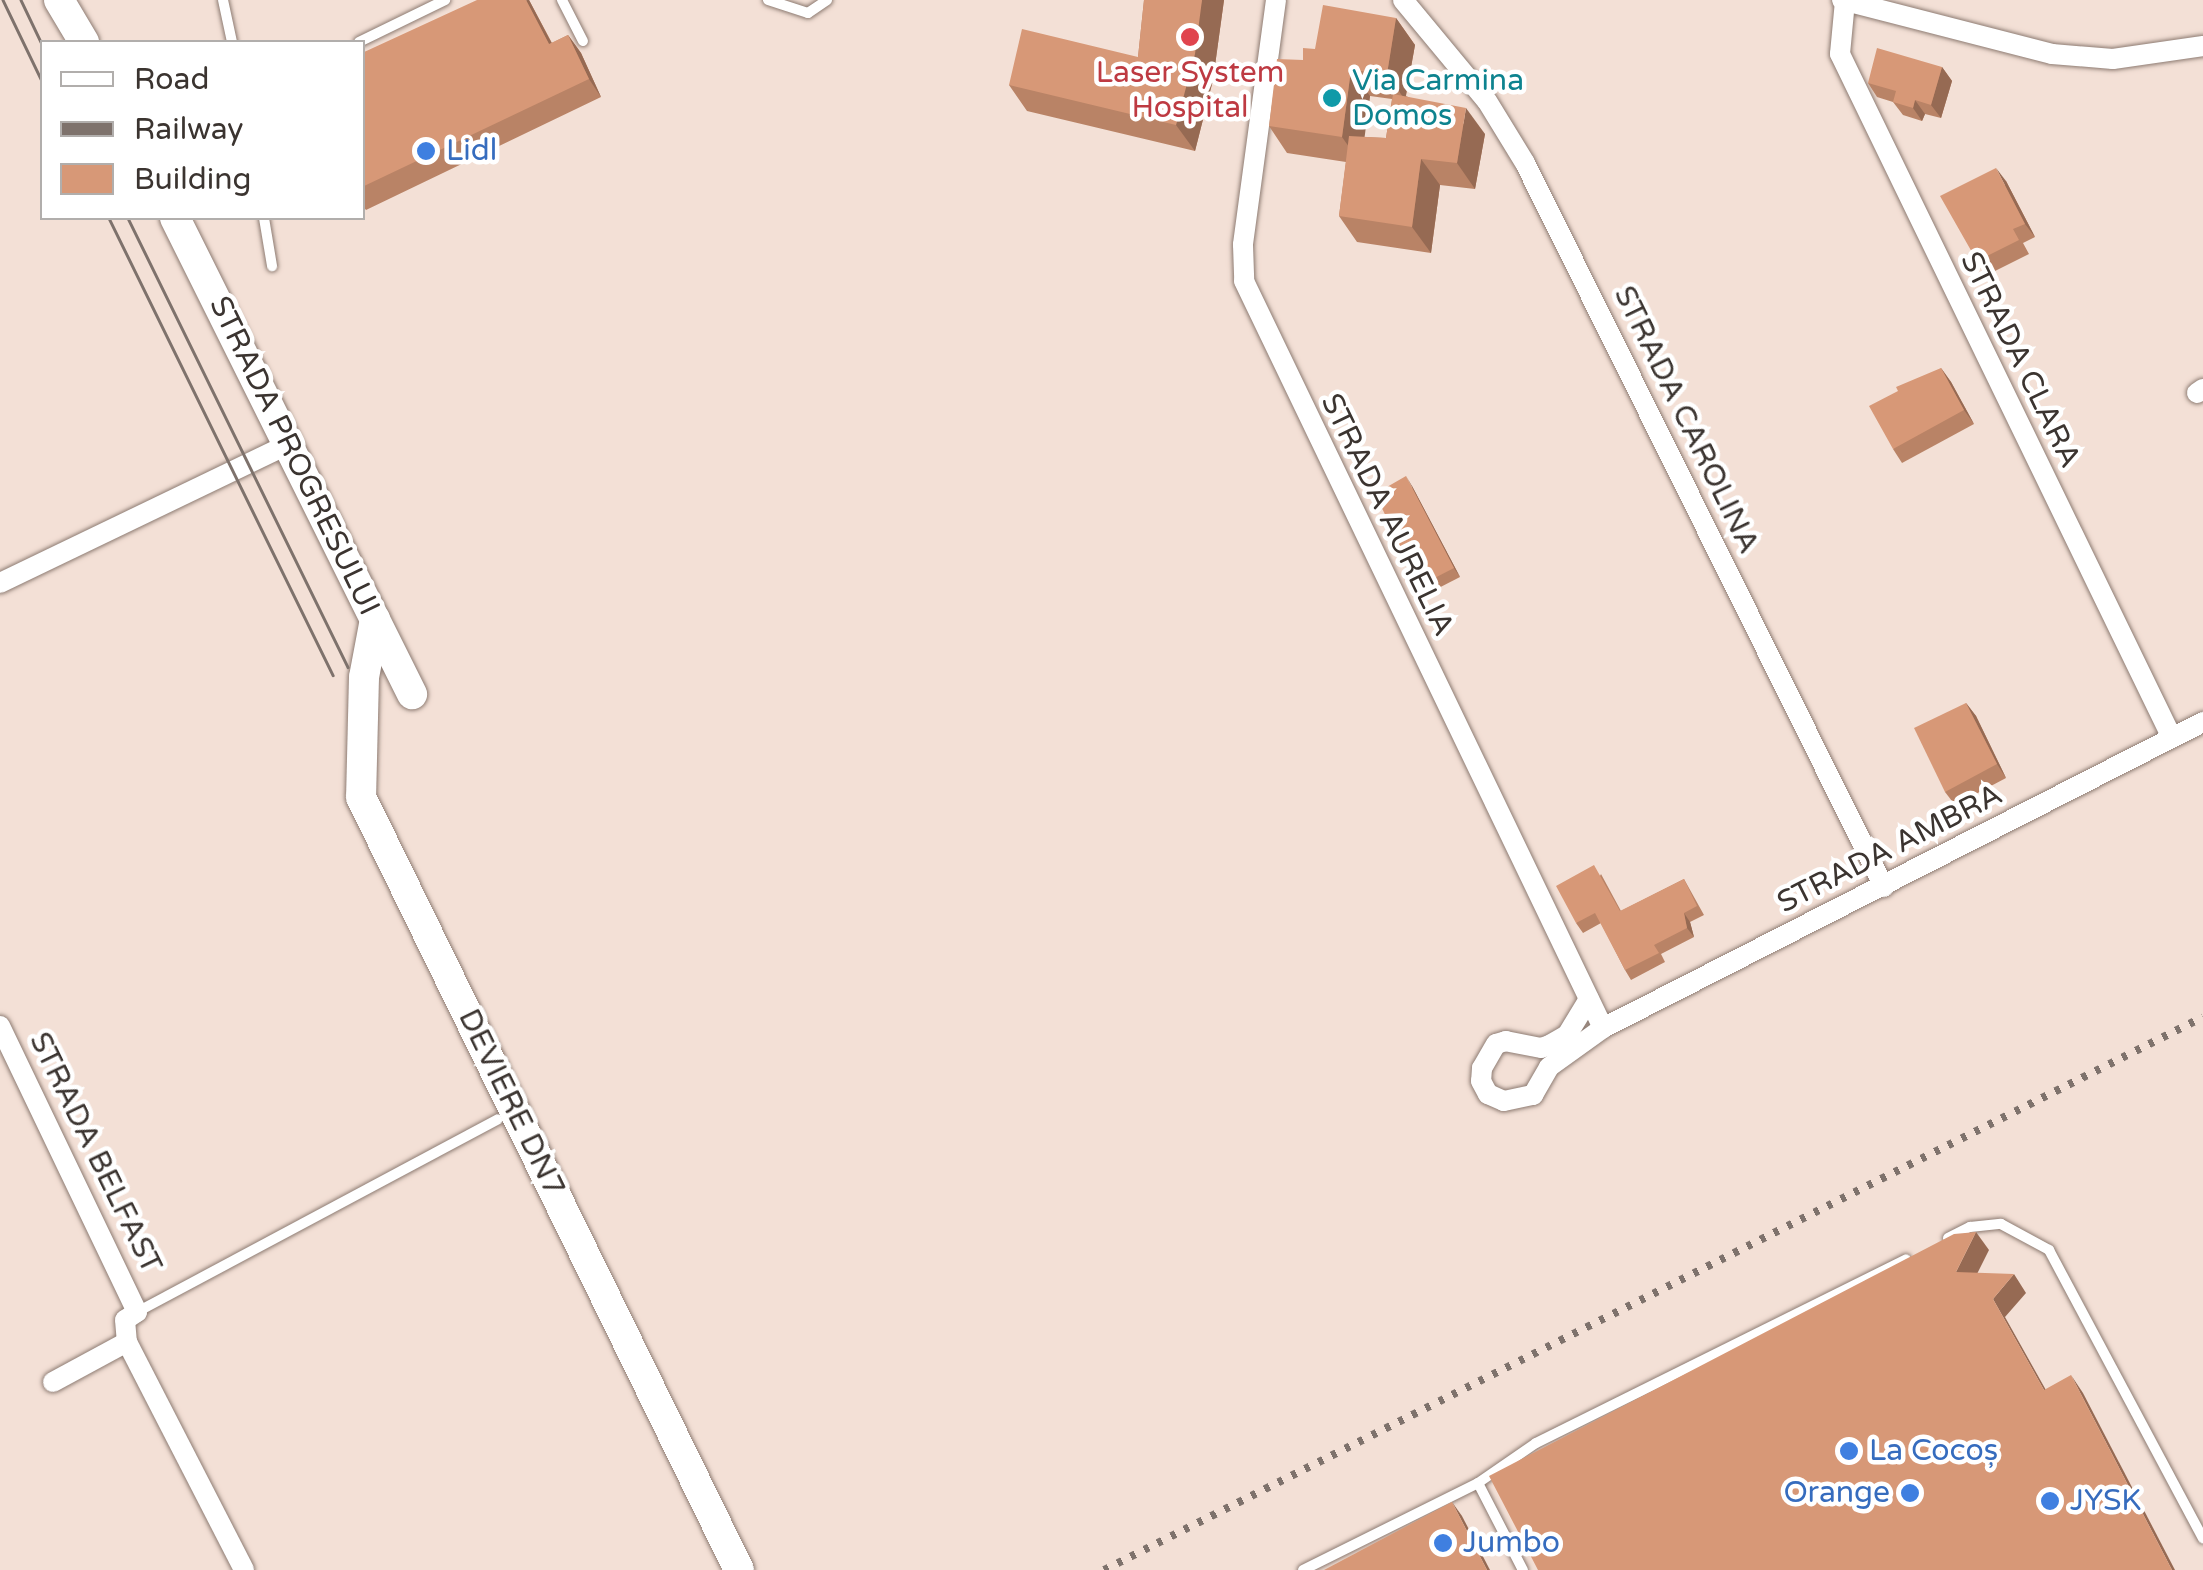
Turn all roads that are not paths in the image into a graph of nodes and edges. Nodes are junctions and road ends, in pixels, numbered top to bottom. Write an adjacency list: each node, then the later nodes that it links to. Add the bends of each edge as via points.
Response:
1 (59, 0): 11 (main road)
2 (84, 0): 12 (main road)
3 (223, 0): 13 (lane)
4 (445, 0): 14 (lane)
5 (562, 0): 15 (lane)
6 (768, 0): 7 (lane, via 808,13)
7 (827, 0)
8 (1276, 0): 27 (street, STRADA AURELIA, via 1243,245 1244,281)
9 (1403, 0): 26 (street, STRADA CAROLINA, via 1486,101 1525,162)
10 (1844, 0): 16 (street, via 2052,54 2113,59); 25 (street, STRADA CLARA, via 1840,54)
11 (83, 40)
12 (94, 40)
13 (232, 40)
14 (363, 40)
15 (583, 41)
16 (2203, 46)
17 (176, 220): 20 (main road, STRADA PROGRESULUI)
18 (264, 220): 19 (lane)
19 (272, 266)
20 (287, 445): 21 (street); 22 (main road, STRADA PROGRESULUI)
21 (0, 583)
22 (374, 619): 23 (main road, STRADA PROGRESULUI); 39 (main road, DEVIERE DN7, via 364,676 361,797)
23 (412, 694)
24 (2203, 722): 25 (street, STRADA AMBRA)
25 (2172, 738): 26 (street, STRADA AMBRA)
26 (1884, 887): 29 (street, STRADA AMBRA)
27 (1589, 999): 29 (street, STRADA AURELIA); 29 (street, STRADA AMBRA, via 1567,1035 1550,1044 1496,1044 1481,1081 1504,1102 1533,1096 1550,1067)
28 (0, 1026): 33 (street, STRADA BELFAST)
29 (1604, 1028)
30 (498, 1119): 33 (lane)
31 (1936, 1244): 37 (lane, via 1970,1227 2001,1224 2049,1250)
32 (1918, 1253): 36 (lane, via 1536,1443)
33 (138, 1312): 34 (street, STRADA BELFAST, via 124,1320)
34 (126, 1342): 35 (street); 38 (street)
35 (54, 1382)
36 (1478, 1483): 40 (lane); 41 (lane)
37 (2203, 1538)
38 (244, 1570)
39 (739, 1570)
40 (1303, 1570)
41 (1524, 1570)

